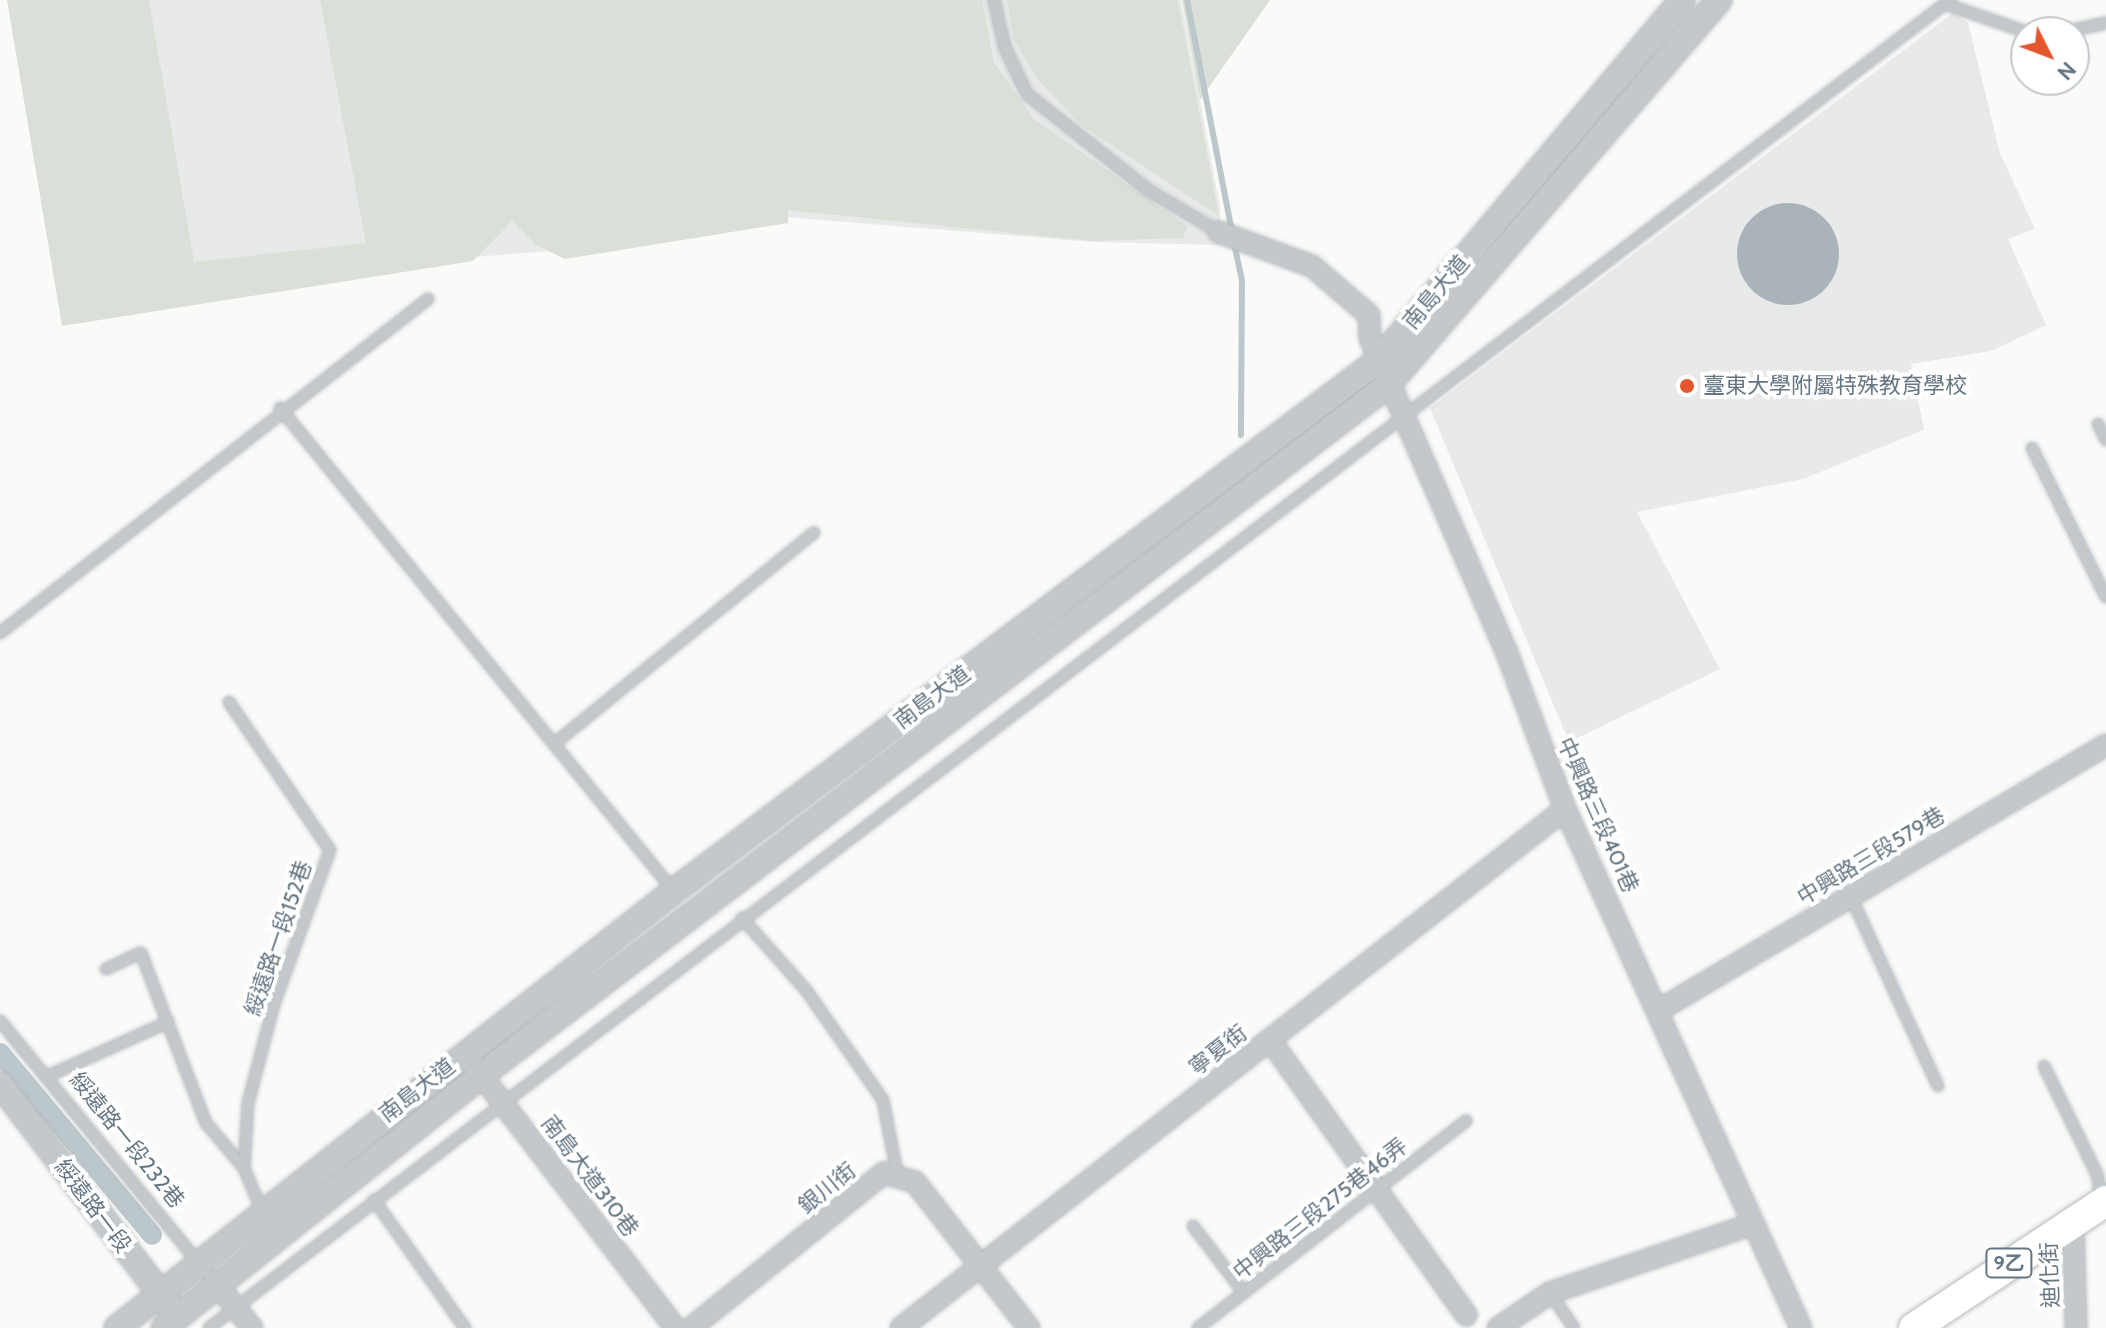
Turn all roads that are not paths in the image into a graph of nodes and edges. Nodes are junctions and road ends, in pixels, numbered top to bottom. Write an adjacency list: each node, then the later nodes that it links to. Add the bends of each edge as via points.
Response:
1 (994, 0): 6 (lane, via 1005,48 1027,94 1148,190)
2 (1682, 0): 8 (street, 南島大道)
3 (1719, 0): 9 (street, 南島大道)
4 (1947, 2): 5 (lane); 11 (lane)
5 (2010, 26)
6 (1219, 232): 8 (street, 中興路三段401巷, via 1312,266 1369,315)
7 (428, 299): 10 (lane)
8 (1379, 360): 9 (street, 中興路三段401巷); 22 (street, 南島大道)
9 (1388, 385): 11 (street, 中興路三段401巷); 32 (street, 南島大道)
10 (280, 408): 17 (lane); 19 (lane)
11 (1402, 416): 21 (street, 中興路三段401巷, via 1507,653); 24 (lane)
12 (2098, 424): 13 (lane)
13 (2106, 440)
14 (2032, 448): 16 (lane)
15 (814, 533): 19 (lane)
16 (2106, 597)
17 (0, 633)
18 (229, 702): 38 (lane, 綏遠路一段152巷, via 330,850 274,1004 248,1103)
19 (554, 744): 22 (lane)
20 (2106, 745): 23 (street, 中興路三段579巷)
21 (1565, 809): 26 (street, 中興路三段401巷); 29 (street, 寧夏街)
22 (674, 891): 30 (street, 南島大道)
23 (1851, 897): 26 (street, 中興路三段579巷); 35 (lane)
24 (742, 918): 36 (lane); 39 (lane, via 806,990 883,1100)
25 (106, 969): 28 (lane, via 141,953)
26 (1661, 1009): 45 (street, 中興路三段401巷)
27 (0, 1021): 33 (lane, 綏遠路一段232巷)
28 (168, 1022): 33 (lane); 38 (lane, via 206,1123)
29 (1270, 1040): 40 (street); 48 (street, 寧夏街)
30 (464, 1054): 32 (street, 南島大道310巷); 43 (street, 南島大道)
31 (2044, 1066): 42 (lane)
32 (483, 1074): 36 (street, 南島大道310巷); 49 (street, 南島大道)
33 (48, 1076): 47 (lane, 綏遠路一段232巷)
34 (0, 1084): 52 (street, 綏遠路一段)
35 (1938, 1086)
36 (503, 1100): 41 (lane); 60 (street, 南島大道310巷)
37 (1466, 1121): 40 (lane, 中興路三段275巷46弄)
38 (244, 1168): 43 (lane, 綏遠路一段152巷)
39 (897, 1173): 48 (street, via 915,1182); 61 (street, 銀川街, via 884,1173)
40 (1379, 1189): 50 (lane, 中興路三段275巷46弄); 54 (street)
41 (374, 1200): 53 (lane); 59 (lane)
42 (2105, 1201): 44 (main road, 9乙)
43 (262, 1211): 47 (street, 南島大道)
44 (2073, 1220): 68 (main road, 9乙); 69 (street, 迪化街)
45 (1750, 1225): 51 (street); 67 (street, 中興路三段401巷)
46 (1193, 1226): 50 (lane)
47 (202, 1263): 49 (lane, 綏遠路一段232巷); 52 (street, 南島大道)
48 (983, 1265): 62 (street, 寧夏街); 63 (street)
49 (219, 1287): 53 (street); 55 (street, 南島大道)
50 (1244, 1293): 64 (lane, 中興路三段275巷46弄)
51 (1550, 1293): 65 (street); 66 (lane)
52 (161, 1295): 55 (street, 綏遠路一段); 56 (street, 南島大道)
53 (235, 1307): 57 (lane); 58 (street)
54 (1466, 1315)
55 (176, 1324)
56 (117, 1328)
57 (209, 1328)
58 (252, 1328)
59 (465, 1328)
60 (675, 1328)
61 (691, 1328)
62 (901, 1328)
63 (1029, 1328)
64 (1198, 1328)
65 (1498, 1328)
66 (1574, 1328)
67 (1801, 1328)
68 (1914, 1328)
69 (2076, 1328)

